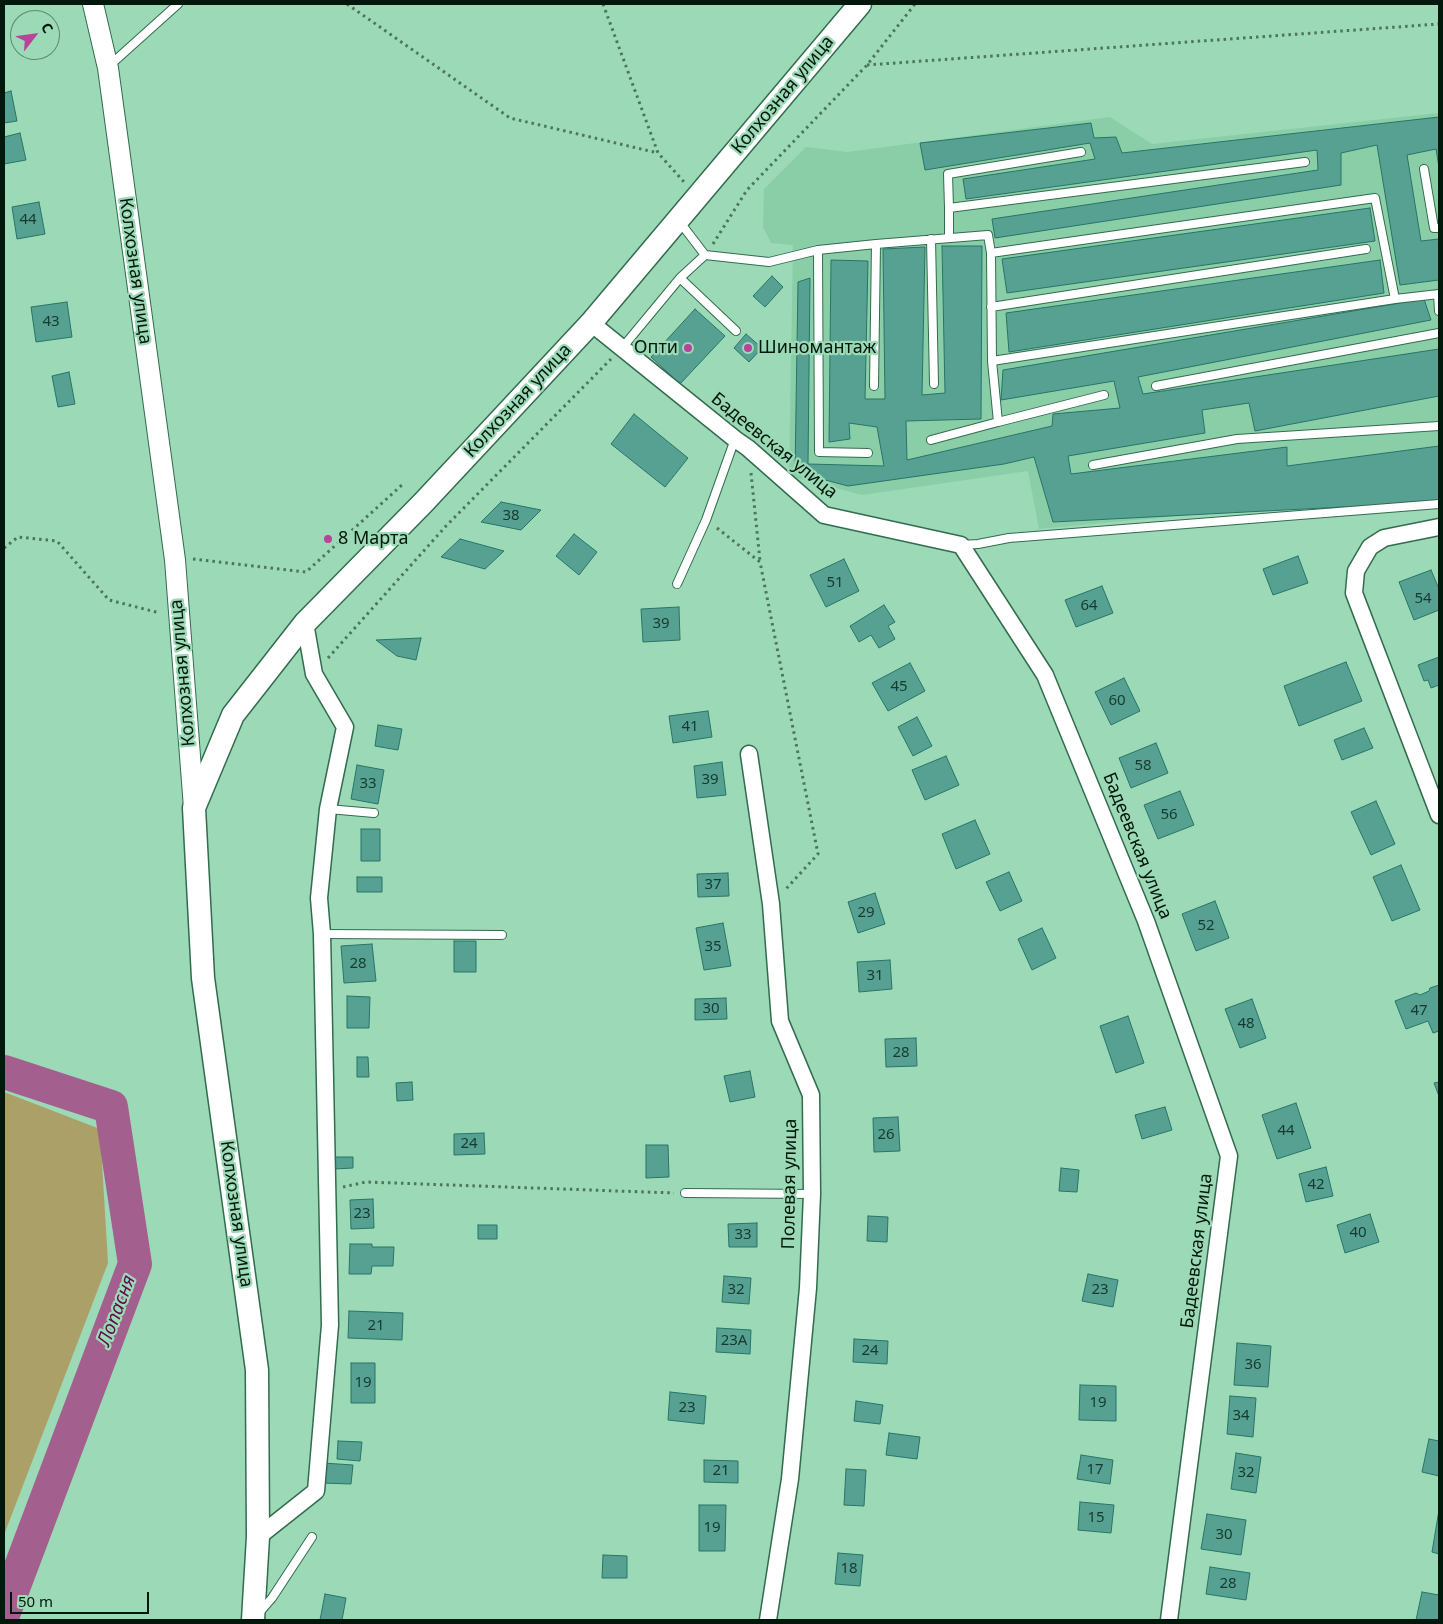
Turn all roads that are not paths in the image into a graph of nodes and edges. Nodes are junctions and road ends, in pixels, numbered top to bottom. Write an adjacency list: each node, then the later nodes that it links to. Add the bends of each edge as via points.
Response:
1 (93, 4): 4 (street, Колхозная улица)
2 (178, 4): 4 (lane)
3 (860, 4): 9 (main road, Колхозная улица)
4 (108, 68): 44 (street, Колхозная улица, via 174,560)
5 (1080, 152): 8 (lane, via 948,174)
6 (1305, 162): 8 (lane)
7 (1424, 168): 10 (lane, via 1434,228)
8 (949, 208): 11 (lane)
9 (678, 220): 17 (lane); 23 (main road, Колхозная улица)
10 (1439, 228)
11 (949, 238): 12 (lane); 16 (lane, via 988,235)
12 (931, 239): 13 (lane); 28 (lane)
13 (876, 244): 15 (lane); 29 (lane)
14 (1366, 249): 21 (lane)
15 (818, 250): 17 (lane, via 769,262); 36 (lane, via 819,452)
16 (991, 253): 20 (lane, via 1375,198); 21 (lane)
17 (705, 256): 18 (lane)
18 (680, 278): 24 (lane); 26 (lane)
19 (1438, 294): 20 (lane); 22 (lane)
20 (1395, 299): 27 (lane)
21 (991, 307): 27 (lane)
22 (1439, 311)
23 (591, 323): 26 (street, Бадеевская улица); 42 (main road, Колхозная улица, via 423,503)
24 (736, 331)
25 (1439, 333): 30 (lane)
26 (622, 348): 35 (street, Бадеевская улица)
27 (992, 361): 32 (lane)
28 (934, 384)
29 (874, 386)
30 (1156, 386)
31 (1104, 395): 32 (lane)
32 (998, 422): 34 (lane)
33 (1439, 426): 37 (lane, via 1237,439)
34 (931, 440)
35 (742, 444): 40 (street, Бадеевская улица, via 824,515); 41 (lane)
36 (868, 454)
37 (1093, 465)
38 (1439, 504): 40 (lane, via 1009,538)
39 (1439, 527): 47 (street, via 1384,538 1370,548 1356,571 1354,592)
40 (960, 545): 56 (street, Бадеевская улица, via 1045,675 1146,921 1229,1156)
41 (676, 584)
42 (305, 623): 44 (main road, Колхозная улица, via 233,715); 45 (street, via 314,674 345,726)
43 (749, 754): 51 (street, Полевая улица, via 772,904 780,1021 811,1095)
44 (194, 808): 52 (main road, Колхозная улица, via 203,978 258,1370)
45 (328, 808): 46 (lane); 48 (street, via 319,898)
46 (374, 813)
47 (1439, 816)
48 (322, 934): 49 (lane); 52 (street, via 330,1325 316,1491)
49 (502, 935)
50 (685, 1193): 51 (lane)
51 (812, 1194): 55 (street, Полевая улица, via 808,1288 790,1479)
52 (258, 1537): 54 (main road, Колхозная улица)
53 (312, 1537): 54 (lane, via 272,1598)
54 (253, 1620)
55 (768, 1620)
56 (1169, 1620)

